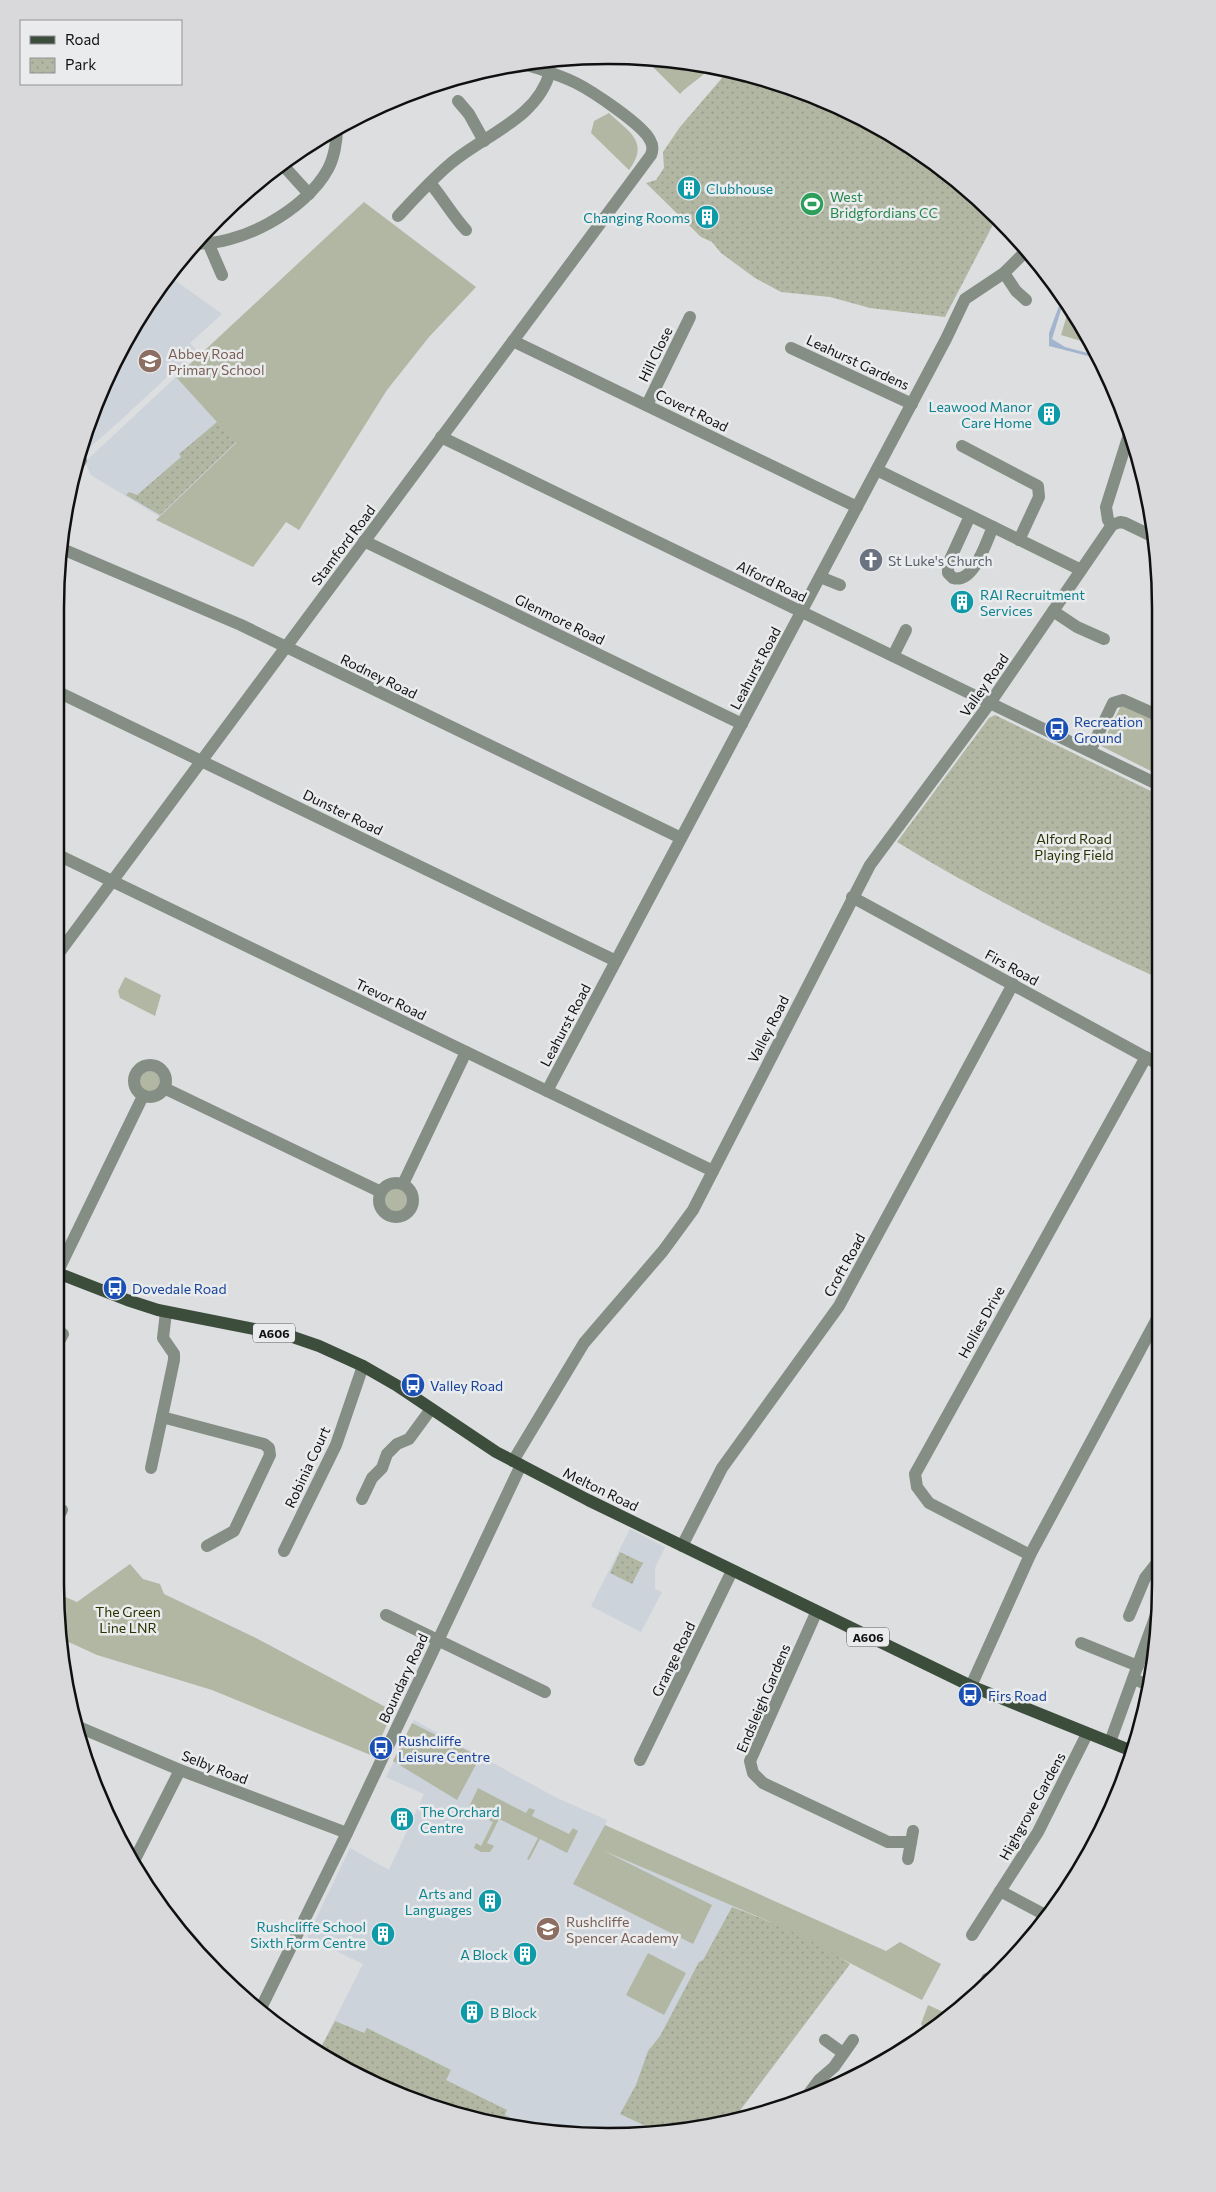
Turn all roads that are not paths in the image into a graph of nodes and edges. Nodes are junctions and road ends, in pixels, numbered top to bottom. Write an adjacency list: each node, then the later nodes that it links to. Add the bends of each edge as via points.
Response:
1 (537, 68): 2 (street)
2 (550, 72): 5 (street, via 534,103); 18 (street, Stamford Road, via 577,83 609,105 644,132 651,140 653,150)
3 (458, 101): 5 (street)
4 (337, 136): 8 (street, via 329,167)
5 (484, 141): 7 (street)
6 (287, 169): 8 (street)
7 (430, 183): 9 (street); 10 (street)
8 (309, 194): 12 (street, via 260,228)
9 (398, 216)
10 (466, 230)
11 (203, 244): 12 (street)
12 (209, 245): 15 (street)
13 (1022, 255): 14 (street, Leahurst Road)
14 (1004, 273): 16 (street); 20 (street, Leahurst Road, via 965,299)
15 (222, 275)
16 (1016, 296)
17 (690, 317): 21 (street, Hill Close)
18 (513, 341): 21 (street, Covert Road); 22 (street, Stamford Road)
19 (792, 348): 20 (street, Leahurst Gardens)
20 (912, 404): 25 (street, Leahurst Road)
21 (647, 405): 26 (street, Covert Road)
22 (441, 437): 32 (street, Stamford Road); 38 (street, Alford Road)
23 (1126, 442): 28 (street, via 1106,507)
24 (962, 446): 31 (street, via 1038,486 1039,498)
25 (877, 470): 26 (street, Leahurst Road); 27 (street)
26 (857, 507): 35 (street, Leahurst Road)
27 (970, 516): 29 (street); 29 (street, via 948,564 947,569 953,578 970,574)
28 (1112, 525): 30 (street, via 1124,523); 34 (street, Valley Road)
29 (993, 527): 31 (street)
30 (1147, 534)
31 (1019, 540): 34 (street)
32 (364, 541): 41 (street, Stamford Road); 46 (street, Glenmore Road)
33 (67, 551): 41 (street, Rodney Road)
34 (1081, 570): 37 (street, Valley Road)
35 (820, 577): 36 (street); 38 (street, Leahurst Road)
36 (840, 585)
37 (1053, 611): 40 (street); 44 (street, Valley Road)
38 (802, 612): 42 (street, Alford Road); 46 (street, Leahurst Road)
39 (906, 630): 42 (street)
40 (1104, 639)
41 (285, 647): 48 (street, Stamford Road); 50 (street, Rodney Road)
42 (893, 656): 44 (street, Alford Road)
43 (64, 695): 48 (street, Dunster Road)
44 (990, 703): 47 (street, Alford Road); 53 (street, Valley Road, via 887,838)
45 (1152, 713): 47 (street, via 1123,700 1113,704)
46 (742, 724): 50 (street, Leahurst Road)
47 (1090, 752): 49 (street, Alford Road)
48 (201, 761): 52 (street, Stamford Road); 55 (street, Dunster Road)
49 (1152, 782)
50 (681, 838): 55 (street, Leahurst Road)
51 (64, 858): 52 (street, Trevor Road)
52 (111, 881): 54 (street, Stamford Road); 57 (street, Trevor Road)
53 (852, 897): 56 (street, Firs Road); 63 (street, Valley Road)
54 (64, 946)
55 (616, 961): 61 (street, Leahurst Road)
56 (1013, 984): 58 (street, Firs Road); 77 (street, Croft Road, via 839,1306 722,1468)
57 (466, 1052): 61 (street, Trevor Road); 64 (street)
58 (1146, 1057): 59 (street, Firs Road); 79 (street, Hollies Drive, via 915,1474 920,1493 930,1503)
59 (1152, 1060)
60 (164, 1088): 62 (street, via 153,1097); 62 (street, via 166,1078 161,1069 152,1064 142,1066 133,1079 135,1089); 65 (street)
61 (547, 1091): 63 (street, Trevor Road)
62 (143, 1096): 66 (street)
63 (714, 1171): 73 (street, Valley Road, via 693,1210 663,1251 584,1343)
64 (403, 1184): 65 (street, via 393,1183); 65 (street, via 411,1191 413,1202 409,1211 400,1217 384,1212 379,1203)
65 (381, 1192)
66 (64, 1256)
67 (64, 1275): 68 (main road, Melton Road / A606)
68 (166, 1312): 70 (main road, Melton Road / A606, via 290,1336); 72 (street, via 163,1338 174,1354 174,1360)
69 (1152, 1328): 79 (street)
70 (363, 1366): 71 (main road, Melton Road / A606); 78 (street, Robinia Court, via 336,1445)
71 (431, 1409): 73 (main road, Melton Road / A606); 75 (street, via 409,1439 397,1444 387,1454)
72 (162, 1418): 74 (street); 76 (street, via 270,1448 270,1455 234,1531)
73 (517, 1463): 77 (main road, Melton Road / A606); 88 (street, Boundary Road)
74 (151, 1468)
75 (362, 1499)
76 (207, 1546)
77 (682, 1546): 81 (main road, Melton Road / A606)
78 (284, 1550)
79 (1030, 1555): 93 (street)
80 (1152, 1569): 82 (street)
81 (732, 1571): 84 (main road, Melton Road / A606); 99 (street, Grange Road)
82 (1137, 1599): 83 (street); 86 (street)
83 (1151, 1603)
84 (816, 1613): 93 (main road, Melton Road / A606); 103 (street, Endsleigh Gardens, via 750,1761 753,1773 763,1782 888,1842 912,1837)
85 (386, 1615): 88 (street)
86 (1129, 1616)
87 (1150, 1631): 90 (street)
88 (438, 1641): 94 (street); 101 (street, Boundary Road)
89 (1081, 1643): 90 (street)
90 (1138, 1666): 91 (street)
91 (1133, 1678): 92 (street); 97 (street)
92 (1143, 1682)
93 (971, 1686): 96 (main road, Melton Road / A606)
94 (545, 1692)
95 (83, 1729): 100 (street, Selby Road)
96 (1087, 1734): 97 (main road, Melton Road / A606); 104 (street, Highgrove Gardens, via 1038,1832)
97 (1110, 1742): 98 (main road, Melton Road / A606)
98 (1126, 1749)
99 (640, 1760)
100 (180, 1770): 101 (street, Selby Road); 102 (street)
101 (347, 1833): 107 (street, Boundary Road)
102 (137, 1856)
103 (908, 1858)
104 (1000, 1891): 105 (street); 106 (street, Highgrove Gardens)
105 (1041, 1913)
106 (972, 1935)
107 (263, 2004)
108 (825, 2040): 110 (street)
109 (853, 2040): 110 (street)
110 (843, 2053): 111 (street)
111 (814, 2088)

